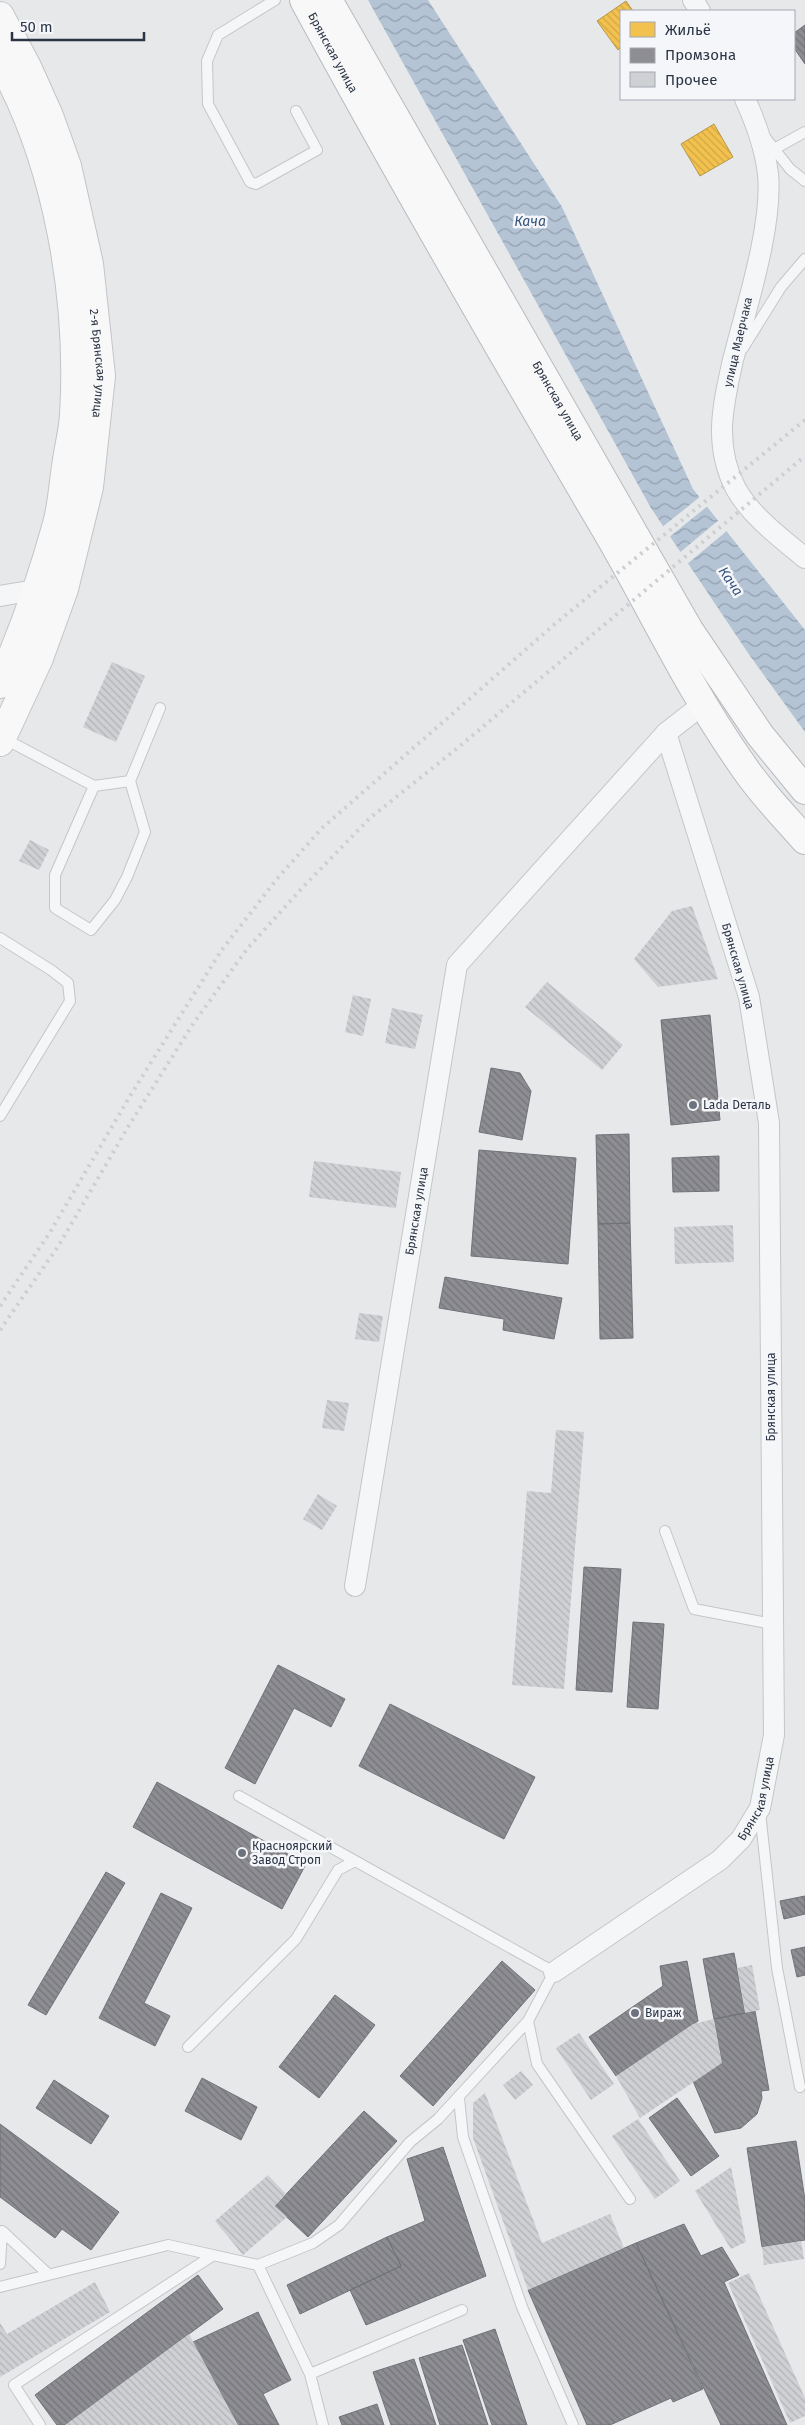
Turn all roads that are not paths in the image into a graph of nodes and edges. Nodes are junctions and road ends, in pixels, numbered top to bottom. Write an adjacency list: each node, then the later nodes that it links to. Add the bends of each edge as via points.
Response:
1 (275, 0): 7 (lane, via 218,35 206,61 208,104 250,182 256,184 317,150)
2 (304, 0): 18 (main road, Брянская улица, via 371,124 608,534)
3 (328, 0): 24 (main road, Брянская улица, via 689,630 760,735)
4 (0, 16): 21 (main road, 2-я Брянская улица, via 31,75 67,166 89,264 100,376 89,488 64,589 39,658)
5 (0, 60): 15 (main road, 2-я Брянская улица, via 12,81 45,164 56,202 72,299 74,416 57,522)
6 (745, 100): 8 (street, улица Маерчака)
7 (296, 111)
8 (758, 129): 10 (lane); 13 (street, улица Маерчака, via 768,175 766,211 762,241)
9 (805, 132): 10 (lane)
10 (776, 148): 11 (lane, via 790,169)
11 (805, 181)
12 (805, 259): 13 (lane, via 781,288)
13 (732, 364): 14 (street, улица Маерчака, via 721,413 726,466 737,490 766,525)
14 (805, 558)
15 (35, 590): 16 (street); 17 (main road, 2-я Брянская улица, via 18,643)
16 (0, 596)
17 (0, 684)
18 (702, 705): 20 (street, Брянская улица); 25 (main road, Брянская улица, via 740,762)
19 (160, 708): 22 (lane)
20 (666, 734): 29 (street, Брянская улица, via 457,965); 30 (street, Брянская улица, via 749,997 769,1122)
21 (1, 739): 23 (lane)
22 (130, 782): 23 (lane); 23 (lane, via 145,832 128,877 115,900 91,930 55,908 55,875)
23 (94, 786)
24 (805, 790)
25 (805, 840)
26 (0, 938): 27 (lane, via 68,983 70,1001)
27 (0, 1116)
28 (665, 1531): 30 (lane, via 694,1609)
29 (355, 1586)
30 (772, 1624): 32 (street, Брянская улица, via 774,1735)
31 (239, 1796): 33 (lane)
32 (760, 1808): 34 (street, Брянская улица, via 741,1839 720,1860); 37 (lane, via 777,1968)
33 (355, 1861): 34 (lane); 36 (lane, via 338,1870 296,1939)
34 (554, 1972): 35 (lane)
35 (528, 2021): 38 (lane); 39 (lane, via 537,2064)
36 (188, 2047)
37 (800, 2087)
38 (459, 2098): 42 (lane, via 410,2142 339,2225 313,2243); 49 (lane, via 463,2137 522,2307)
39 (630, 2199)
40 (212, 2256): 42 (lane); 43 (lane, via 168,2245); 47 (lane, via 14,2385)
41 (0, 2264): 43 (lane, via 2,2231)
42 (258, 2266): 46 (lane)
43 (48, 2274): 44 (lane)
44 (0, 2287)
45 (462, 2310): 46 (lane)
46 (310, 2374): 48 (lane)
47 (40, 2425)
48 (323, 2425)
49 (573, 2425)

